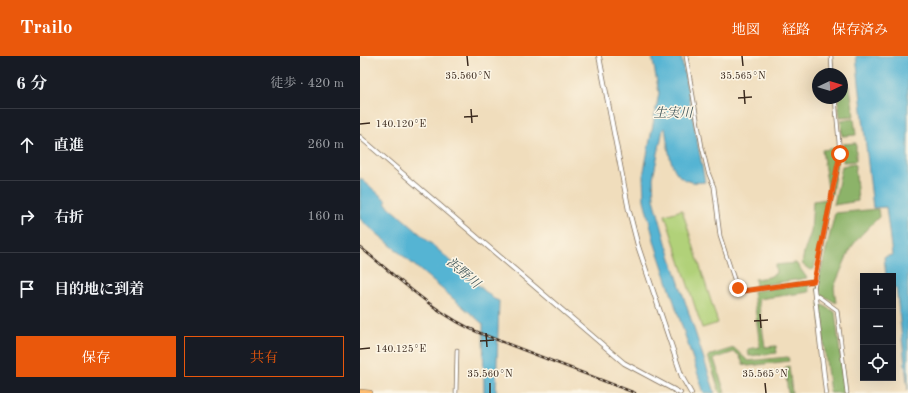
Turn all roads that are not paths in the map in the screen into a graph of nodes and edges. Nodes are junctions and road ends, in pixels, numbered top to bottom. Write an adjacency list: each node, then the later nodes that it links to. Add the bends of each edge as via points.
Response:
1 (599, 56): 15 (street, via 638,246 682,377)
2 (686, 56): 7 (street, via 702,147 714,187 720,236 736,286 743,291)
3 (831, 56): 4 (street)
4 (832, 68)
5 (836, 104): 7 (street, via 840,154)
6 (360, 137): 14 (street, via 624,363)
7 (814, 281): 8 (street)
8 (814, 288): 9 (street)
9 (815, 294): 16 (street); 17 (street, via 837,310)
10 (456, 350): 13 (street)
11 (360, 392): 12 (highway)
12 (370, 393)
13 (456, 393)
14 (680, 393)
15 (691, 393)
16 (826, 393)
17 (847, 393)

